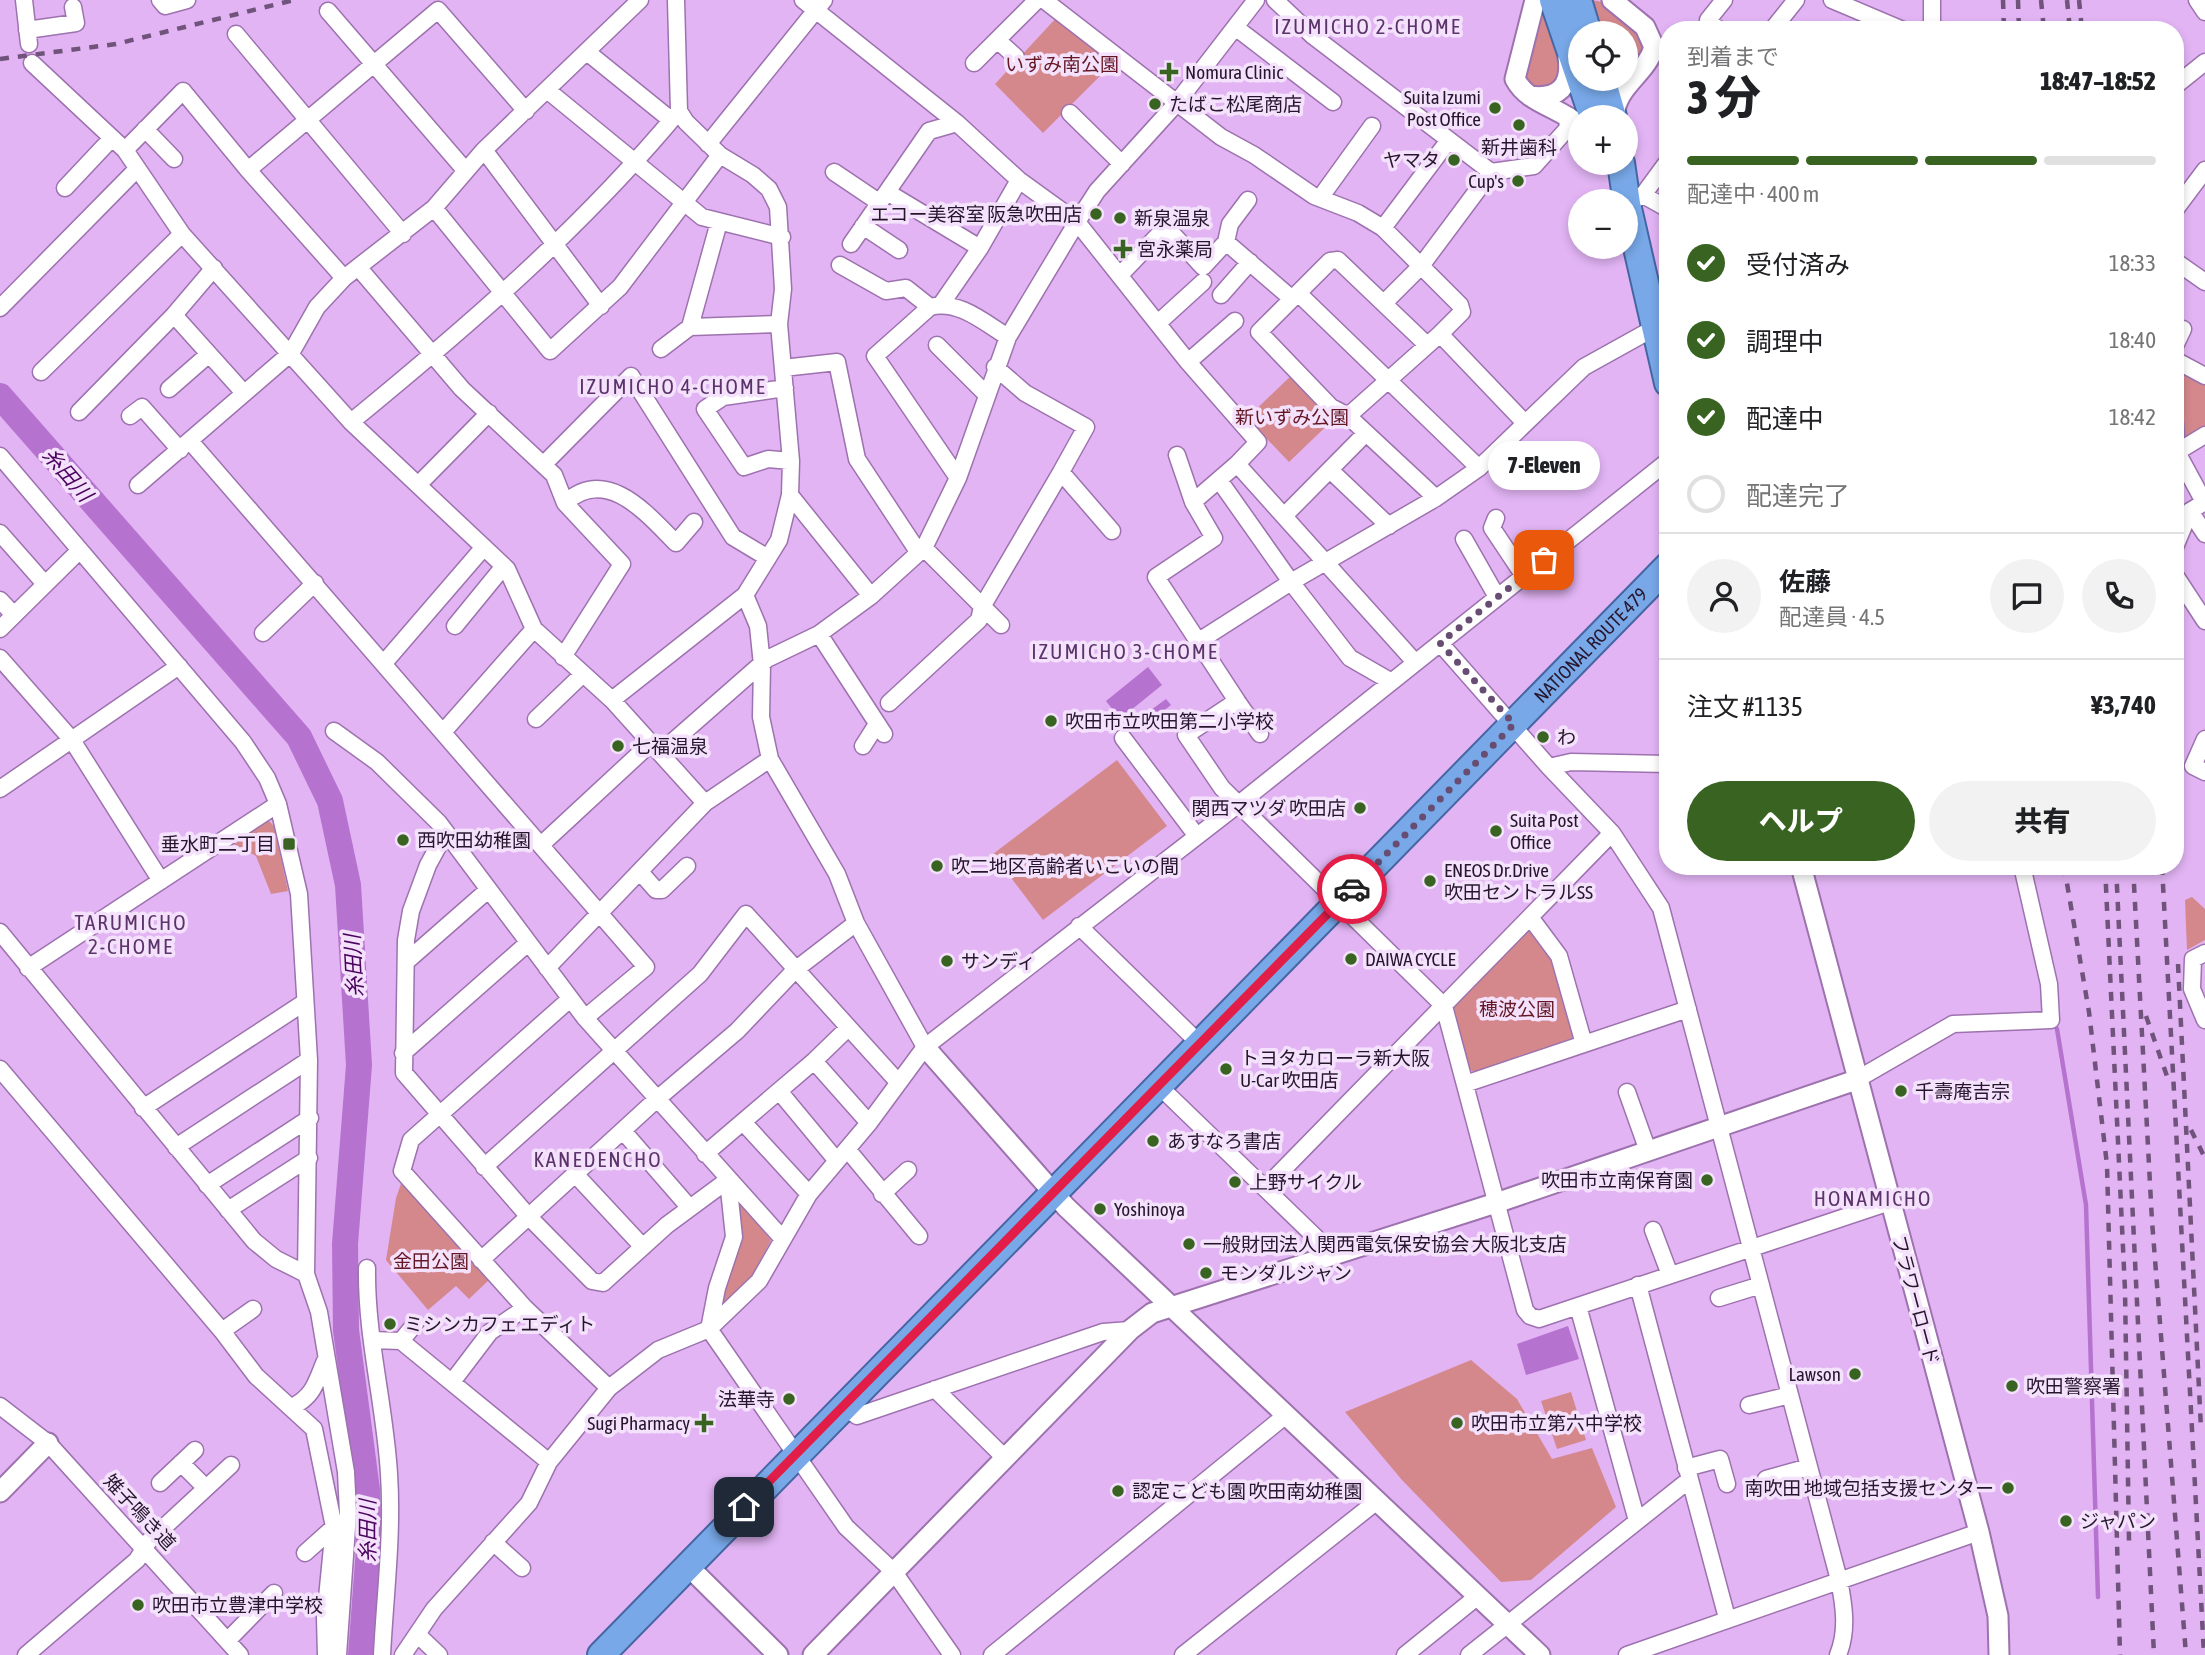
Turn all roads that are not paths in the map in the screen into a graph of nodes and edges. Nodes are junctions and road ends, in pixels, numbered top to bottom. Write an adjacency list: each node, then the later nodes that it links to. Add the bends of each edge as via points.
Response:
1 (24, 0): 21 (street, via 28,37 76,23)
2 (160, 0): 3 (street, via 165,6)
3 (187, 0)
4 (640, 0): 36 (street)
5 (676, 0): 52 (street)
6 (1037, 0): 35 (street)
7 (1044, 0): 48 (street)
8 (1256, 0): 33 (street)
9 (1275, 0): 59 (street, via 1313,36)
10 (1535, 0): 46 (street, via 1516,66 1515,79)
11 (1553, 0): 31 (highway)
12 (1568, 0): 24 (highway)
13 (1578, 0): 25 (highway)
14 (1612, 0): 26 (street)
15 (1724, 0): 27 (street)
16 (1832, 0): 29 (street)
17 (1932, 0): 30 (street)
18 (2197, 0): 23 (street)
19 (1788, 2): 28 (street)
20 (814, 3): 54 (street); 60 (street)
21 (73, 7)
22 (328, 11): 41 (street)
23 (2205, 12)
24 (1574, 21)
25 (1578, 21)
26 (1635, 21)
27 (1709, 21)
28 (1777, 21)
29 (1882, 21)
30 (1932, 21)
31 (1568, 22)
32 (1638, 23): 42 (street, via 1650,34 1654,47)
33 (1235, 27): 47 (street); 48 (street)
34 (236, 34): 53 (street)
35 (997, 40): 37 (street); 40 (street)
36 (587, 52): 45 (street); 52 (street)
37 (1016, 57)
38 (2205, 62): 43 (street)
39 (32, 63): 58 (street)
40 (974, 63)
41 (372, 64): 49 (street, via 438,10); 53 (street); 68 (street)
42 (1638, 66)
43 (2184, 79)
44 (1568, 81): 46 (street, via 1560,92 1544,98)
45 (547, 90): 49 (street); 64 (street)
46 (1526, 95): 51 (street)
47 (1333, 102)
48 (1175, 104): 65 (street); 79 (street)
49 (526, 111): 62 (street)
50 (1070, 113): 65 (street)
51 (1568, 114)
52 (675, 115): 60 (street); 64 (street)
53 (307, 119): 67 (street); 89 (street)
54 (957, 123): 73 (street); 76 (street, via 929,131)
55 (1372, 125): 79 (street)
56 (1568, 128): 71 (street, via 1534,166)
57 (145, 129): 61 (street); 63 (street); 67 (street, via 183,91)
58 (112, 138): 61 (street); 74 (street)
59 (1449, 140): 71 (street); 87 (street)
60 (714, 149): 80 (street); 90 (street, via 769,189 778,207)
61 (125, 150): 66 (street)
62 (484, 150): 68 (street); 93 (street)
63 (174, 159)
64 (635, 164): 80 (street); 93 (street)
65 (1122, 164): 85 (street)
66 (136, 169): 88 (street); 113 (street)
67 (248, 170): 105 (street)
68 (465, 170): 83 (street)
69 (2205, 170): 77 (street)
70 (834, 172): 76 (street)
71 (1491, 172): 99 (street)
72 (1659, 174): 75 (street)
73 (1019, 180): 85 (street); 95 (street)
74 (65, 188)
75 (1638, 194)
76 (883, 197): 86 (street); 95 (street)
77 (2184, 198)
78 (1248, 200): 92 (street, via 1230,224)
79 (1314, 201): 87 (street, via 1358,213)
80 (683, 202): 84 (street, via 702,217); 112 (street)
81 (1638, 203): 82 (street)
82 (1659, 207)
83 (434, 208): 89 (street); 107 (street)
84 (719, 222): 90 (street); 118 (street)
85 (1077, 222): 103 (street); 120 (street)
86 (863, 226): 94 (street); 96 (street)
87 (1383, 228): 99 (street)
88 (182, 234): 102 (street); 132 (street)
89 (403, 234): 101 (street)
90 (782, 237): 117 (street)
91 (1638, 240): 119 (highway)
92 (1227, 242): 97 (street); 103 (street, via 1203,267 1166,227)
93 (556, 244): 107 (street); 112 (street)
94 (851, 244)
95 (979, 248): 111 (street)
96 (899, 250)
97 (1250, 262): 108 (street); 109 (street)
98 (840, 265): 111 (street, via 886,291 906,288)
99 (1421, 266): 110 (street); 122 (street, via 1462,312)
100 (2184, 266): 104 (street)
101 (358, 267): 105 (street); 127 (street)
102 (214, 268): 114 (street); 125 (street)
103 (1121, 274): 116 (street)
104 (2203, 277)
105 (344, 278): 125 (street, via 317,307)
106 (1203, 282): 116 (street)
107 (502, 295): 112 (street, via 550,351); 127 (street)
108 (1221, 295)
109 (1295, 296): 110 (street, via 1330,261 1338,260); 134 (street); 142 (street, via 1259,332 1331,407)
110 (1385, 302): 122 (street)
111 (936, 305): 120 (street, via 957,307); 159 (street, via 875,356)
112 (601, 306)
113 (0, 308)
114 (174, 315): 126 (street); 139 (street)
115 (1235, 321): 128 (street)
116 (1158, 323): 128 (street)
117 (779, 324): 118 (street); 131 (street)
118 (690, 327): 124 (street)
119 (1656, 327): 121 (highway); 144 (street, via 1584,367)
120 (1008, 337): 130 (street)
121 (1659, 337)
122 (1433, 339): 134 (street); 144 (street)
123 (937, 345): 138 (street)
124 (661, 349)
125 (291, 352): 137 (street); 143 (street)
126 (209, 354): 136 (street); 137 (street)
127 (432, 355): 140 (street); 143 (street)
128 (1188, 362): 153 (street, via 1258,442)
129 (2184, 365): 133 (street)
130 (995, 367): 138 (street); 158 (street, via 1025,393 1086,427)
131 (783, 368): 135 (street); 178 (street, via 837,362 857,459 915,547)
132 (41, 372)
133 (2205, 376)
134 (1387, 378): 142 (street); 154 (street)
135 (785, 388): 151 (street); 151 (street, via 723,397 705,409 744,467 768,459)
136 (169, 389)
137 (244, 393): 147 (street)
138 (986, 394): 159 (street)
139 (79, 412)
140 (489, 413): 152 (street); 161 (street)
141 (130, 416): 147 (street, via 142,407)
142 (1348, 416): 145 (street)
143 (351, 422): 161 (street)
144 (1525, 423): 154 (street)
145 (1366, 433): 157 (street); 164 (street)
146 (2205, 435): 148 (street)
147 (185, 446): 162 (street); 186 (street)
148 (2184, 448)
149 (0, 456): 179 (street)
150 (1177, 456): 165 (street)
151 (791, 461): 163 (street)
152 (544, 464): 166 (street, via 554,475); 180 (street, via 631,376 733,537)
153 (1237, 464): 160 (street); 168 (street)
154 (1479, 468): 164 (street)
155 (1659, 468): 184 (street)
156 (2184, 468): 167 (street)
157 (1330, 470): 168 (street); 171 (street)
158 (1061, 472): 172 (street); 193 (street)
159 (958, 478): 178 (street)
160 (1219, 480): 165 (street); 185 (street)
161 (419, 484): 177 (street)
162 (138, 485)
163 (790, 495): 180 (street, via 779,540); 190 (street)
164 (1436, 498): 171 (street)
165 (1193, 502): 202 (street, via 1214,538 1156,577)
166 (565, 503): 170 (street, via 577,492 594,489 633,499 676,543); 204 (street, via 622,564)
167 (2200, 505): 173 (street); 175 (street)
168 (1284, 516): 181 (street)
169 (1496, 519): 184 (street, via 1492,528)
170 (694, 522)
171 (1389, 526): 181 (street)
172 (1112, 531)
173 (2184, 532)
174 (0, 533): 187 (street)
175 (2205, 534)
176 (1464, 539): 191 (street)
177 (484, 547): 182 (street); 207 (street)
178 (924, 548): 190 (street); 193 (street)
179 (80, 550): 187 (street); 209 (street)
180 (768, 558): 189 (street)
181 (1324, 562): 185 (street); 206 (street)
182 (504, 566): 197 (street); 199 (street)
183 (1659, 575): 216 (highway, NATIONAL ROUTE 479)
184 (1524, 576): 191 (street)
185 (1291, 582): 202 (street); 211 (street, via 1350,658)
186 (315, 583): 200 (street); 207 (street)
187 (45, 584): 194 (street)
188 (2184, 589): 195 (street)
189 (745, 595): 208 (street, via 758,626); 212 (street)
190 (871, 596): 201 (street)
191 (1497, 597): 203 (street)
192 (0, 600): 194 (street)
193 (982, 607): 196 (street); 214 (street, via 979,620)
194 (14, 615): 198 (street)
195 (2205, 621)
196 (1001, 625)
197 (455, 626)
198 (0, 629)
199 (534, 629): 204 (street); 217 (street)
200 (263, 633)
201 (819, 634): 208 (street); 223 (street, via 880,729)
202 (1199, 641): 213 (street)
203 (1440, 643): 206 (street); 216 (street)
204 (562, 657): 210 (street)
205 (0, 658): 221 (street)
206 (1414, 661): 211 (street)
207 (384, 663): 217 (street)
208 (762, 665): 224 (street); 225 (street, via 761,717)
209 (179, 666): 221 (street); 232 (street, via 243,741)
210 (582, 674): 212 (street); 215 (street)
211 (1390, 681): 231 (street)
212 (612, 700): 224 (street)
213 (1237, 701): 219 (street); 231 (street, via 1186,735 1222,788)
214 (889, 703)
215 (536, 719)
216 (1514, 724): 227 (street); 243 (highway, NATIONAL ROUTE 479)
217 (444, 731): 236 (street)
218 (334, 732): 233 (street, via 377,762)
219 (1260, 734)
220 (1123, 738): 235 (street)
221 (72, 740): 229 (street); 241 (street)
222 (2205, 740): 228 (street, via 2193,766)
223 (863, 746)
224 (656, 748): 230 (street); 236 (street)
225 (770, 759): 230 (street); 246 (street, via 837,874)
226 (1659, 764): 227 (street, via 1571,762)
227 (1549, 767): 234 (street)
228 (2205, 772)
229 (0, 789)
230 (705, 803): 238 (street)
231 (1240, 803): 235 (street); 243 (street)
232 (278, 804): 241 (street); 256 (street, via 299,894)
233 (446, 832): 242 (street); 251 (street, via 411,911)
234 (1612, 834): 245 (street); 258 (street, via 1661,908)
235 (1196, 835): 247 (street)
236 (542, 844): 244 (street)
237 (687, 866): 238 (street, via 662,890 656,890)
238 (641, 873): 244 (street)
239 (1803, 875): 270 (street, フラワーロード)
240 (2024, 875): 270 (street, via 2049,984 2051,1020 1953,1024)
241 (161, 881): 252 (street)
242 (488, 890): 249 (street); 251 (street)
243 (1339, 902): 257 (street); 262 (highway, NATIONAL ROUTE 479)
244 (602, 914): 253 (street); 259 (street, via 646,967)
245 (1530, 917): 257 (street); 263 (street, via 1559,956)
246 (856, 923): 254 (street); 264 (street)
247 (1079, 926): 262 (street); 264 (street)
248 (0, 932): 252 (street)
249 (528, 943): 253 (street); 266 (street)
250 (2205, 953): 260 (street, via 2193,958 2192,989)
251 (407, 961): 266 (street)
252 (27, 968): 277 (street)
253 (547, 968): 255 (street)
254 (795, 970): 261 (street); 265 (street, via 746,914 700,974); 276 (street, via 737,1031)
255 (570, 999): 259 (street); 278 (street)
256 (305, 1002): 267 (street); 277 (street)
257 (1444, 1006): 272 (street); 294 (street)
258 (1688, 1009): 263 (street); 282 (street)
259 (585, 1018): 265 (street)
260 (2205, 1020)
261 (848, 1028): 268 (street); 271 (street)
262 (1200, 1044): 273 (highway, NATIONAL ROUTE 479)
263 (1584, 1044): 272 (street)
264 (925, 1047): 271 (street); 295 (street)
265 (613, 1050): 276 (street); 289 (street)
266 (403, 1053): 278 (street, via 404,1073)
267 (309, 1060): 279 (street); 284 (street)
268 (814, 1061): 274 (street); 281 (street)
269 (0, 1069): 323 (street)
270 (1856, 1080): 282 (street); 298 (street, フラワーロード)
271 (898, 1082): 281 (street)
272 (1465, 1084): 299 (street)
273 (1159, 1086): 294 (street); 295 (highway, NATIONAL ROUTE 479)
274 (779, 1091): 280 (street); 287 (street)
275 (1627, 1092): 285 (street)
276 (657, 1099): 283 (street); 286 (street)
277 (143, 1108): 284 (street)
278 (439, 1115): 289 (street); 309 (street, via 411,1139 402,1171)
279 (310, 1118): 288 (street); 293 (street)
280 (743, 1122): 286 (street); 296 (street)
281 (869, 1123): 287 (street)
282 (1720, 1127): 285 (street); 307 (street)
283 (622, 1131): 291 (street); 300 (street)
284 (176, 1147): 293 (street)
285 (1648, 1152): 299 (street)
286 (705, 1154): 292 (street)
287 (842, 1155): 296 (street); 297 (street)
288 (309, 1158): 301 (street); 311 (street)
289 (484, 1167): 302 (street)
290 (908, 1170): 297 (street)
291 (576, 1175): 302 (street); 306 (street)
292 (728, 1180): 300 (street); 305 (street); 321 (street, via 734,1237)
293 (207, 1185): 301 (street)
294 (1266, 1186): 308 (street)
295 (1053, 1193): 318 (street); 333 (highway, NATIONAL ROUTE 479)
296 (809, 1194): 305 (street)
297 (882, 1194): 304 (street)
298 (1890, 1202): 307 (street); 353 (street, フラワーロード)
299 (1496, 1203): 308 (street); 316 (street, via 1525,1310 1539,1319)
300 (689, 1207): 306 (street)
301 (228, 1210): 311 (street, via 254,1241)
302 (529, 1217): 306 (street, via 592,1280 603,1283); 309 (street)
303 (1653, 1230): 312 (street)
304 (919, 1236)
305 (782, 1238): 321 (street, via 759,1281)
306 (643, 1247)
307 (1751, 1248): 312 (street); 314 (street)
308 (1334, 1255): 318 (street)
309 (481, 1260): 317 (street)
310 (367, 1268): 324 (street)
311 (306, 1274): 326 (street, via 319,1312)
312 (1670, 1275): 313 (street)
313 (1638, 1285): 316 (street); 344 (street)
314 (1761, 1286): 315 (street); 330 (street)
315 (1719, 1298)
316 (1578, 1306): 351 (street)
317 (525, 1308): 327 (street, via 490,1332); 328 (street)
318 (1174, 1308): 322 (street, via 1152,1313); 335 (street)
319 (253, 1309): 323 (street)
320 (415, 1324): 325 (street)
321 (709, 1329): 328 (street, via 658,1350); 338 (street)
322 (1130, 1330): 329 (street, via 1103,1332); 339 (street)
323 (222, 1331): 334 (street, via 256,1376)
324 (372, 1340): 325 (street); 372 (street, via 391,1520)
325 (401, 1341): 327 (street)
326 (326, 1359): 334 (street, via 316,1388); 371 (street, via 346,1472 348,1513)
327 (452, 1382): 340 (street)
328 (609, 1388): 340 (street)
329 (935, 1389): 333 (street, via 857,1416); 339 (street)
330 (1790, 1395): 331 (street); 343 (street)
331 (1749, 1405)
332 (0, 1406): 336 (street, 雉子鳴き道)
333 (843, 1406): 338 (highway, NATIONAL ROUTE 479)
334 (292, 1407): 352 (street, via 314,1429)
335 (1286, 1415): 350 (street); 379 (street)
336 (48, 1443): 349 (street); 355 (street, 雉子鳴き道)
337 (195, 1450): 341 (street)
338 (795, 1456): 357 (highway, NATIONAL ROUTE 479); 359 (street, via 846,1527)
339 (1005, 1458): 359 (street)
340 (549, 1462): 354 (street, via 529,1503)
341 (181, 1463): 346 (street); 348 (street)
342 (231, 1465): 348 (street)
343 (1809, 1467): 345 (street); 360 (street)
344 (1688, 1474): 347 (street, via 1720,1459); 351 (street); 363 (street)
345 (1766, 1479)
346 (160, 1483)
347 (1727, 1484)
348 (205, 1488): 355 (street)
349 (0, 1492)
350 (1377, 1501): 362 (street); 367 (street)
351 (1637, 1521): 364 (street)
352 (334, 1527): 356 (street); 370 (street)
353 (1979, 1532): 360 (street); 387 (street, フラワーロード, via 1998,1616)
354 (494, 1542): 358 (street); 365 (street)
355 (145, 1549): 366 (street, 雉子鳴き道); 368 (street)
356 (305, 1553)
357 (688, 1566): 375 (highway, NATIONAL ROUTE 479); 376 (street)
358 (522, 1569)
359 (894, 1572): 377 (street); 378 (street)
360 (1839, 1580): 363 (street); 386 (street, via 1845,1610)
361 (274, 1593): 366 (street)
362 (1478, 1596): 364 (street); 382 (street)
363 (1727, 1618): 385 (street)
364 (1507, 1624): 383 (street); 384 (street)
365 (417, 1634): 373 (street); 374 (street)
366 (228, 1640): 369 (street, 雉子鳴き道)
367 (1200, 1642): 380 (street); 381 (street)
368 (26, 1655)
369 (240, 1655)
370 (326, 1655)
371 (338, 1655)
372 (382, 1655)
373 (403, 1655)
374 (439, 1655)
375 (601, 1655)
376 (778, 1655)
377 (813, 1655)
378 (952, 1655)
379 (992, 1655)
380 (1183, 1655)
381 (1210, 1655)
382 (1405, 1655)
383 (1469, 1655)
384 (1540, 1655)
385 (1627, 1655)
386 (1838, 1655)
387 (1998, 1655)

